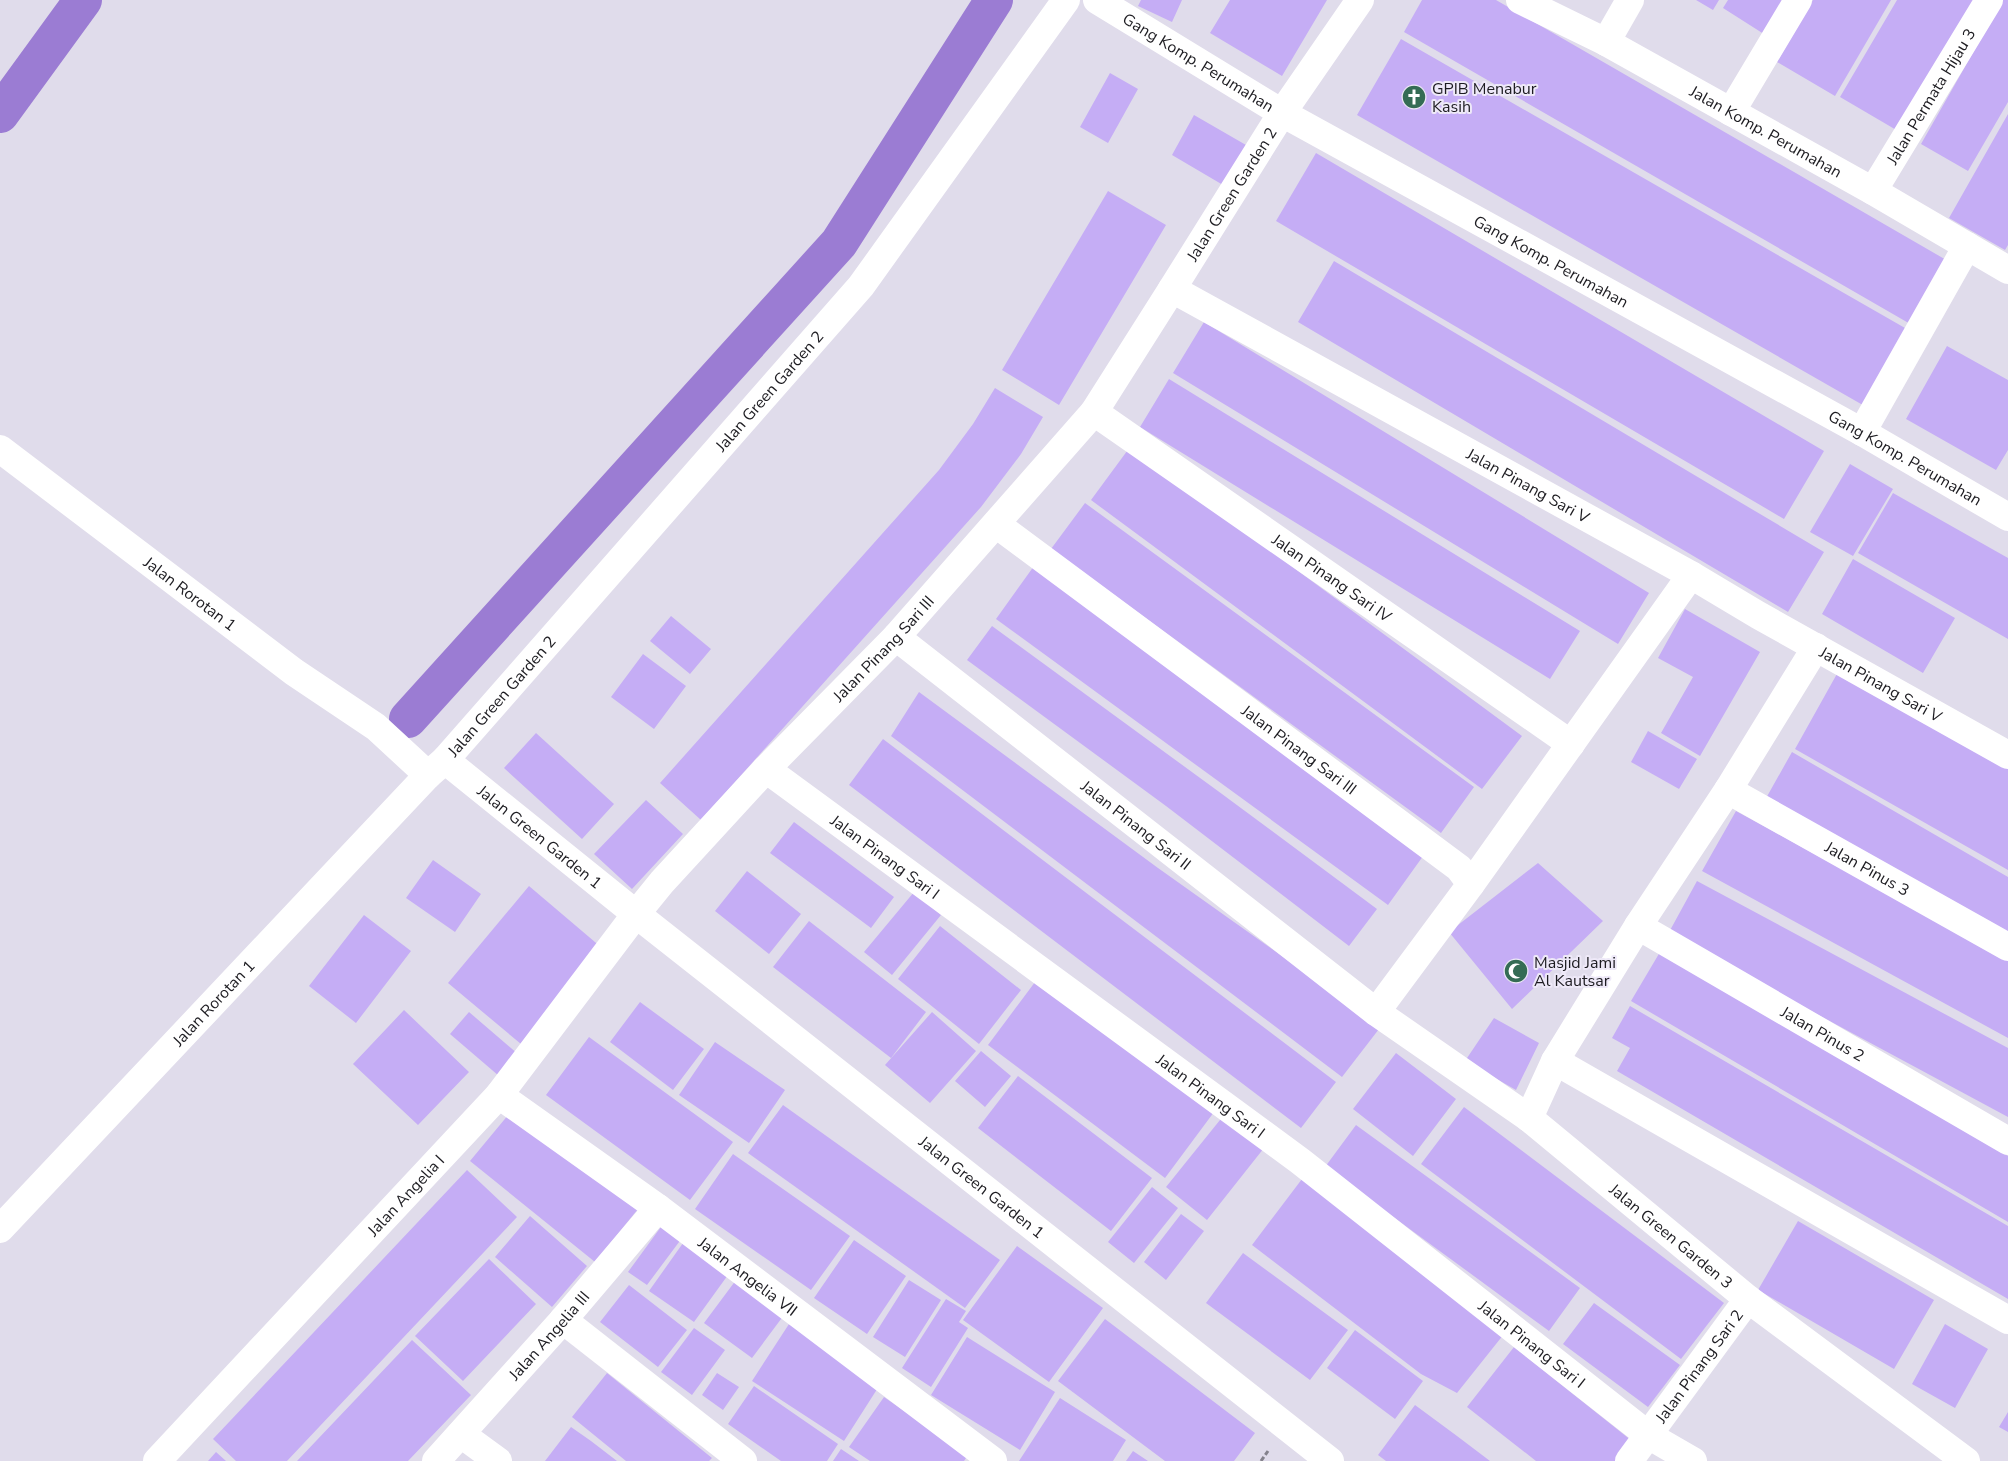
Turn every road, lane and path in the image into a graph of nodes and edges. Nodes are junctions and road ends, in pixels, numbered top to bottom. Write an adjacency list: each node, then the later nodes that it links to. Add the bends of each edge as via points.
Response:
1 (1066, 0): 25 (street, Jalan Green Garden 2, via 860,286)
2 (1097, 0): 10 (street, Gang Komp. Perumahan)
3 (1360, 0): 10 (street, Jalan Green Garden 2)
4 (1520, 0): 8 (street, Jalan Komp. Perumahan)
5 (1630, 0): 8 (street)
6 (1798, 0): 9 (street)
7 (1989, 0): 11 (street, Jalan Permata Hijau 3)
8 (1606, 42): 9 (street, Jalan Komp. Perumahan)
9 (1731, 112): 11 (street, Jalan Komp. Perumahan)
10 (1282, 113): 14 (street, Jalan Green Garden 2); 16 (street, Gang Komp. Perumahan)
11 (1873, 191): 12 (street, Jalan Komp. Perumahan)
12 (1967, 246): 13 (street, Jalan Komp. Perumahan); 16 (street)
13 (2005, 262)
14 (1172, 289): 15 (street); 20 (street, Jalan Pinang Sari V)
15 (1094, 412): 19 (street, Jalan Pinang Sari III); 23 (street, Jalan Pinang Sari IV)
16 (1862, 432): 18 (street, Gang Komp. Perumahan)
17 (0, 449): 25 (street, Jalan Rorotan 1, via 294,672)
18 (2008, 517)
19 (996, 524): 21 (street, Jalan Pinang Sari III); 28 (street, Jalan Pinang Sari III, via 1459,868)
20 (1690, 575): 22 (street, Jalan Pinang Sari V); 23 (street)
21 (896, 637): 26 (street, Jalan Pinang Sari III); 32 (street, Jalan Pinang Sari II)
22 (1816, 647): 24 (street, Jalan Pinang Sari V); 27 (street)
23 (1571, 744): 28 (street)
24 (2008, 755)
25 (428, 766): 29 (street, Jalan Green Garden 1); 38 (street, Jalan Rorotan 1)
26 (766, 769): 29 (street); 43 (street, Jalan Pinang Sari I, via 1300,1161)
27 (1728, 790): 30 (street); 31 (street, Jalan Pinus 3)
28 (1471, 884): 32 (street)
29 (636, 914): 34 (street, Jalan Angelia I); 49 (street, Jalan Green Garden 1)
30 (1638, 926): 33 (street); 36 (street, Jalan Pinus 2)
31 (2008, 947)
32 (1376, 1012): 35 (street, Jalan Green Garden 3)
33 (1555, 1061): 35 (street); 41 (street)
34 (499, 1095): 37 (street, Jalan Angelia VII); 44 (street, Jalan Angelia I)
35 (1529, 1118): 39 (street, Jalan Green Garden 3)
36 (2008, 1141)
37 (658, 1208): 40 (street, Jalan Angelia III); 48 (street, Jalan Angelia VII)
38 (0, 1229)
39 (1748, 1299): 43 (street, Jalan Pinang Sari 2); 52 (street, Jalan Green Garden 3)
40 (564, 1320): 42 (street, Jalan Angelia III); 47 (street)
41 (2008, 1320)
42 (461, 1434): 45 (street, Jalan Angelia III); 46 (street)
43 (1648, 1435): 50 (street); 51 (street, Jalan Pinang Sari I)
44 (157, 1461)
45 (436, 1461)
46 (498, 1461)
47 (743, 1461)
48 (993, 1461)
49 (1330, 1461)
50 (1629, 1461)
51 (1693, 1461)
52 (1966, 1461)

